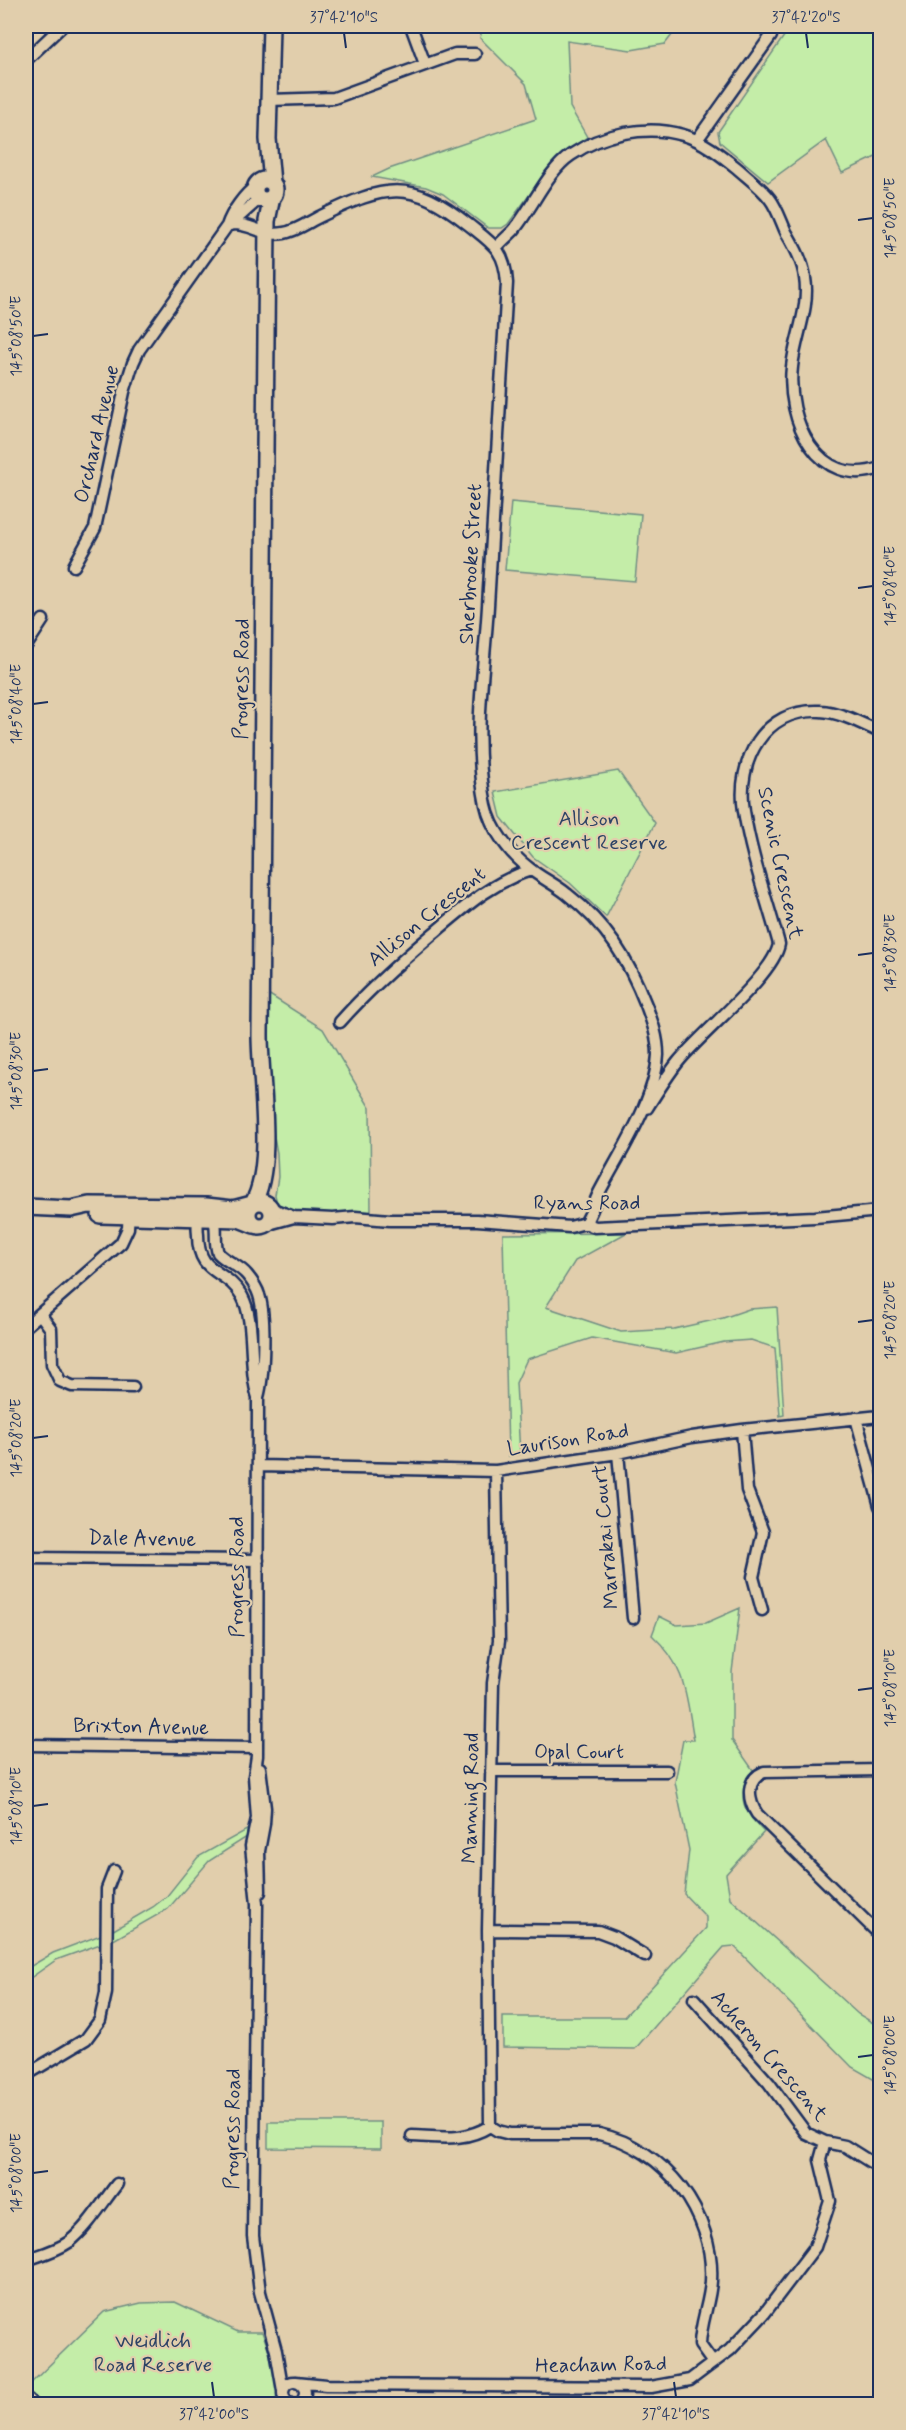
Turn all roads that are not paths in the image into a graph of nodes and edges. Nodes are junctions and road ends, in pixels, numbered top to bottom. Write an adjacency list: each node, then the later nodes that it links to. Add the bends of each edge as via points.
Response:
1 (62, 26): 6 (street)
2 (271, 26): 8 (street, Progress Road)
3 (411, 26): 7 (street)
4 (771, 36): 9 (street)
5 (475, 54): 7 (street, via 460,53)
6 (26, 60)
7 (425, 64): 8 (street, via 334,98)
8 (269, 100): 10 (street, Progress Road)
9 (697, 140): 13 (street, via 641,130 582,148 568,156); 14 (street, via 771,200 802,264 806,298 792,367 791,397 806,438 818,458 833,468)
10 (264, 191): 11 (street, Orchard Avenue); 12 (street, Progress Road)
11 (229, 225): 12 (street); 15 (street, Orchard Avenue, via 133,363 95,528)
12 (268, 228): 13 (street, via 290,232 368,194 390,191 424,195 436,201); 22 (street, Progress Road, via 260,1035)
13 (497, 247): 19 (street, Sherbrooke Street, via 507,283 478,737 489,815 507,845)
14 (880, 468)
15 (75, 567)
16 (43, 620): 17 (street)
17 (26, 646)
18 (880, 732): 21 (street, Scenic Crescent, via 838,714 820,711 801,713 772,724 755,745 744,773 744,811 778,944 777,953 763,974 679,1061)
19 (531, 870): 20 (street, Allison Crescent, via 509,877 479,896 399,962); 21 (street, via 557,886 600,923 623,955 641,992 658,1049)
20 (340, 1022)
21 (640, 1118): 31 (street)
22 (265, 1136): 23 (street, Progress Road, via 262,1184); 25 (street, Progress Road, via 271,1171)
23 (253, 1204): 25 (street, via 263,1202); 28 (street, Ryans Road); 32 (street, via 248,1216)
24 (26, 1207): 26 (street, Ryans Road, via 71,1209 89,1205)
25 (270, 1208): 29 (street, Ryans Road); 32 (street, via 272,1216)
26 (129, 1211): 28 (street, Ryans Road); 33 (street, via 128,1231 118,1246)
27 (880, 1211): 31 (street, Ryans Road, via 607,1227)
28 (202, 1212): 30 (street, Ryans Road); 36 (street, Progress Road, via 198,1241 201,1257 236,1288 245,1303)
29 (294, 1217): 31 (street, Ryans Road, via 477,1220 570,1227); 32 (street, Ryans Road)
30 (215, 1219): 32 (street, Ryans Road, via 238,1219); 36 (street, Progress Road, via 218,1253 242,1269 259,1295 262,1378)
31 (585, 1223)
32 (260, 1225)
33 (40, 1314): 34 (street); 35 (street, via 51,1329 52,1364 60,1381 72,1386)
34 (26, 1326)
35 (133, 1387)
36 (258, 1397): 41 (street, Progress Road)
37 (880, 1416): 38 (street, Laurison Road)
38 (856, 1418): 39 (street, Laurison Road); 43 (street)
39 (742, 1430): 40 (street, Laurison Road); 46 (street, via 747,1490 763,1532 753,1577)
40 (618, 1453): 42 (street, Laurison Road); 47 (street, Marrakai Court)
41 (258, 1466): 42 (street, Laurison Road); 45 (street, Progress Road)
42 (496, 1472): 51 (street, Manning Road, via 499,1641 493,1683)
43 (880, 1506)
44 (26, 1558): 45 (street, Dale Avenue)
45 (258, 1560): 49 (street, Progress Road)
46 (762, 1610)
47 (633, 1618)
48 (26, 1745): 49 (street, Brixton Avenue)
49 (257, 1752): 65 (street, Progress Road, via 257,1813 251,1842 257,1904 253,2236 260,2292)
50 (880, 1770): 55 (street, via 771,1771 756,1776 749,1796 757,1815)
51 (491, 1771): 52 (street, Opal Court); 54 (street, Manning Road)
52 (667, 1771)
53 (114, 1871): 58 (street, via 107,1889 106,1993 100,2020 86,2039)
54 (488, 1930): 56 (street, via 598,1931); 59 (street, Manning Road)
55 (880, 1935)
56 (645, 1956)
57 (693, 1999): 61 (street, Acheron Crescent, via 769,2083 800,2127)
58 (26, 2075)
59 (490, 2126): 60 (street, via 475,2135); 66 (street, via 510,2134 613,2137 640,2150 677,2183 699,2214 708,2242 711,2281 700,2345)
60 (412, 2136)
61 (825, 2142): 62 (street, Acheron Crescent, via 845,2145); 66 (street, Heacham Road, via 820,2160 830,2201 818,2241 764,2314)
62 (880, 2168)
63 (117, 2184): 64 (street, via 69,2242)
64 (26, 2260)
65 (276, 2351): 67 (street, Progress Road); 69 (street, Progress Road)
66 (713, 2363): 68 (street, Heacham Road, via 690,2380 659,2386)
67 (296, 2382): 68 (street, Heacham Road); 69 (street, via 289,2383); 70 (street, via 304,2389)
68 (326, 2385): 70 (street, Heacham Road)
69 (283, 2391): 73 (street)
70 (305, 2399): 73 (street)
71 (26, 2401): 72 (street)
72 (29, 2404)
73 (290, 2404)

